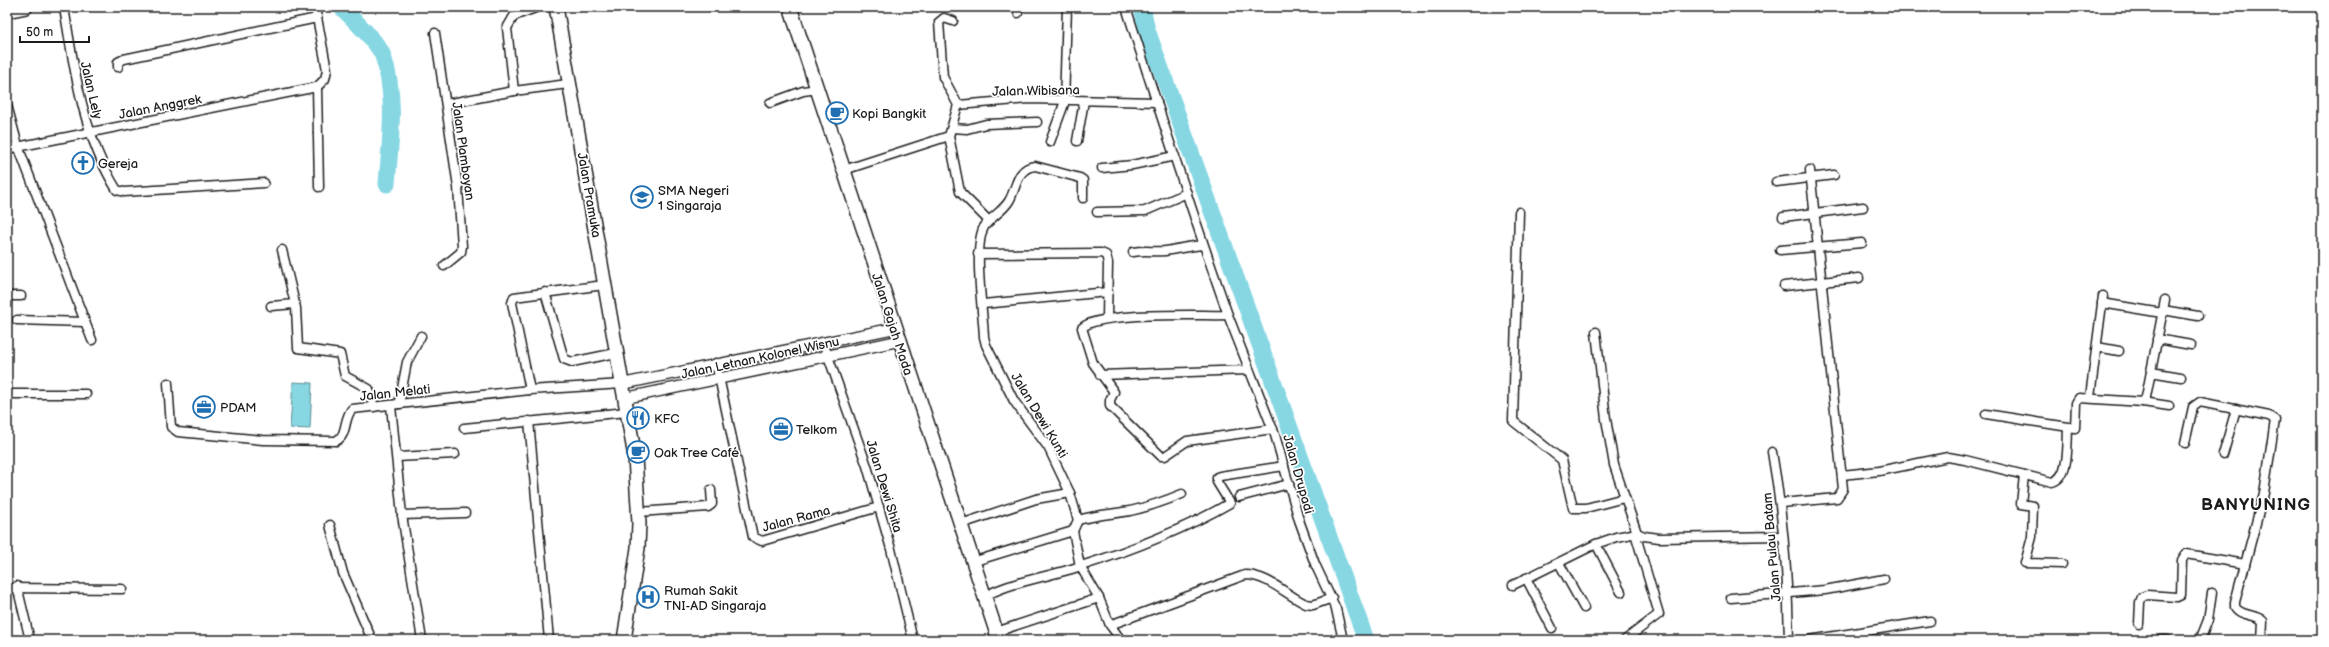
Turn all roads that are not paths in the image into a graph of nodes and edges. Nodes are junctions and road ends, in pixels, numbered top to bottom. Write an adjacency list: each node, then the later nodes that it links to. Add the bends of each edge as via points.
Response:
1 (26, 7): 9 (highway)
2 (64, 7): 27 (street, Jalan Lely, via 74,65)
3 (315, 7): 10 (street)
4 (538, 7): 17 (street, via 514,16 507,28)
5 (556, 7): 14 (highway, Jalan Pramuka)
6 (790, 7): 16 (highway, Jalan Gajah Mada)
7 (1067, 7): 18 (street)
8 (1126, 7): 20 (street)
9 (7, 11)
10 (317, 18): 13 (street, via 124,58 118,62); 15 (street, via 327,70 325,79)
11 (954, 21): 24 (street, via 944,18 939,22 940,51 942,77)
12 (435, 32): 22 (street, Jalan Plamboyan)
13 (118, 67)
14 (568, 84): 17 (street); 59 (highway, Jalan Pramuka)
15 (317, 87): 27 (street, Jalan Anggrek); 40 (street)
16 (818, 89): 21 (street, via 803,91); 35 (highway, Jalan Gajah Mada)
17 (514, 91): 22 (street)
18 (1063, 99): 19 (street, Jalan Wibisana); 24 (street, Jalan Wibisana); 30 (street, via 1062,111)
19 (1084, 101): 20 (street, Jalan Wibisana); 29 (street)
20 (1157, 102): 33 (street, Jalan Drupadi)
21 (770, 103)
22 (446, 104): 56 (street, Jalan Plamboyan, via 458,186 462,246 461,252)
23 (7, 105): 31 (street)
24 (958, 105): 26 (street)
25 (1037, 122): 26 (street)
26 (952, 128): 28 (street)
27 (90, 131): 31 (street, Jalan Anggrek); 39 (street, Jalan Lely, via 117,190 124,192)
28 (949, 136): 35 (street); 48 (street, via 960,192)
29 (1077, 141)
30 (1050, 142)
31 (18, 146): 32 (street, Jalan Anggrek); 74 (street)
32 (7, 149)
33 (1175, 156): 34 (street); 41 (street, Jalan Drupadi)
34 (1102, 168)
35 (844, 170): 76 (highway, Jalan Gajah Mada)
36 (1811, 174): 37 (street); 38 (street); 46 (street)
37 (1834, 175)
38 (1776, 182)
39 (264, 183)
40 (320, 187)
41 (1187, 193): 44 (street, via 1145,211); 50 (street, Jalan Drupadi)
42 (1083, 198): 48 (street, via 1082,179 1033,166 1020,174 1009,201)
43 (1863, 207): 46 (street)
44 (1097, 212)
45 (1519, 212): 124 (street, via 1513,421 1562,460 1574,508)
46 (1815, 213): 47 (street); 51 (street)
47 (1783, 217)
48 (989, 221): 55 (street, Jalan Dewi Kunti, via 984,228)
49 (1862, 243): 51 (street)
50 (1203, 245): 54 (street); 70 (street, Jalan Drupadi)
51 (1818, 248): 53 (street); 58 (street)
52 (282, 250): 66 (street)
53 (1780, 250)
54 (1133, 252)
55 (978, 254): 62 (street, via 1101,253 1108,259); 67 (street, Jalan Dewi Kunti)
56 (444, 266)
57 (1859, 278): 58 (street)
58 (1822, 282): 60 (street); 117 (street)
59 (604, 285): 61 (street); 84 (highway, Jalan Pramuka)
60 (1784, 286)
61 (545, 292): 84 (street, via 564,359 572,362); 94 (street, via 517,296 512,300)
62 (1108, 292): 67 (street); 72 (street)
63 (7, 296): 64 (street)
64 (22, 296)
65 (2165, 300): 69 (street)
66 (295, 304): 68 (street); 103 (street, via 298,348 340,354 345,376 369,389)
67 (983, 304): 121 (street, Jalan Dewi Kunti, via 986,344 1014,401 1048,447)
68 (271, 306)
69 (2163, 311): 71 (street); 78 (street); 82 (street, via 2103,300)
70 (1228, 315): 72 (street); 87 (street, Jalan Drupadi)
71 (2198, 316)
72 (1107, 318): 89 (street, via 1085,324 1082,328 1093,363)
73 (17, 320): 74 (street)
74 (85, 322): 79 (street)
75 (1596, 332): 124 (street, via 1606,419 1614,465)
76 (897, 334): 80 (street, Jalan Letnan Kolonel Wisnu); 85 (street, Jalan Letnan Kolonel Wisnu); 131 (highway, Jalan Gajah Mada)
77 (421, 336): 100 (street, via 407,362)
78 (2157, 339): 81 (street); 88 (street)
79 (92, 340)
80 (823, 342): 85 (street, Jalan Dewi Shita); 86 (street, Jalan Letnan Kolonel Wisnu)
81 (2191, 345)
82 (2097, 347): 83 (street); 97 (street)
83 (2119, 351)
84 (616, 353): 93 (highway, Jalan Pramuka)
85 (828, 356): 91 (street, Jalan Letnan Kolonel Wisnu); 126 (street, Jalan Dewi Shita)
86 (716, 363): 91 (street, Jalan Rama); 93 (street, Jalan Letnan Kolonel Wisnu)
87 (1249, 370): 89 (street); 110 (street, Jalan Drupadi)
88 (2151, 372): 90 (street); 99 (street)
89 (1100, 375): 110 (street, via 1114,392 1110,406 1161,456 1187,441)
90 (2182, 377)
91 (719, 379): 98 (street, Jalan Letnan Kolonel Wisnu); 126 (street, Jalan Rama, via 753,537 762,541)
92 (168, 383): 103 (street, Jalan Melati, via 171,427 178,432 263,440 336,441 344,435 348,414 352,409)
93 (622, 384): 94 (street, Jalan Melati); 98 (highway, Jalan Pramuka)
94 (530, 390): 100 (street, Jalan Melati)
95 (7, 394): 96 (street)
96 (86, 394)
97 (2090, 397): 99 (street); 109 (street, via 2077,399 2074,428)
98 (626, 398): 105 (highway, Jalan Pramuka)
99 (2143, 402): 102 (street)
100 (399, 404): 101 (street, Jalan Melati)
101 (391, 406): 103 (street, Jalan Melati); 115 (street)
102 (2169, 406)
103 (374, 407)
104 (2236, 409): 111 (street, via 2197,403 2193,407); 114 (street); 140 (street, via 2269,416 2275,420 2264,493)
105 (627, 412): 107 (street); 127 (highway, Jalan Pramuka, via 635,457)
106 (1986, 414): 109 (street)
107 (529, 421): 108 (street); 164 (street)
108 (464, 428)
109 (2068, 428): 118 (street, via 2064,472 2059,480 2052,482)
110 (1273, 429): 116 (street, Jalan Drupadi)
111 (2185, 443)
112 (1772, 452): 125 (street, Jalan Pulau Batam)
113 (455, 454): 115 (street)
114 (2223, 455)
115 (397, 457): 129 (street)
116 (1284, 466): 119 (street, Jalan Drupadi); 141 (street, via 1217,477 1217,482 1230,503 1174,531)
117 (1842, 475): 118 (street, via 1879,471 1948,457); 125 (street, via 1843,489 1837,498)
118 (2024, 475): 139 (street, via 2022,504 2033,506 2032,537 2025,563)
119 (1289, 484): 123 (street); 153 (street, Jalan Drupadi, via 1315,564)
120 (711, 490): 127 (street, via 712,504 708,507)
121 (1070, 493): 130 (street, Jalan Dewi Kunti); 131 (street, via 1036,499)
122 (1182, 494): 130 (street, via 1129,511 1102,513)
123 (1239, 497)
124 (1624, 498): 134 (street)
125 (1781, 503): 135 (street, Jalan Pulau Batam)
126 (879, 507): 166 (street, Jalan Dewi Shita)
127 (639, 512): 165 (highway, Jalan Pramuka, via 638,548)
128 (465, 513): 129 (street)
129 (402, 516): 163 (street)
130 (1078, 520): 133 (street)
131 (961, 524): 137 (highway, Jalan Gajah Mada)
132 (330, 525): 162 (street, via 343,573)
133 (1073, 531): 137 (street); 141 (street)
134 (1636, 533): 135 (street, via 1659,538); 136 (street, via 1616,536); 169 (street, via 1659,614)
135 (1783, 536): 150 (street, Jalan Pulau Batam)
136 (1596, 544): 138 (street); 148 (street)
137 (972, 562): 151 (highway, Jalan Gajah Mada)
138 (1559, 563): 142 (street); 155 (street)
139 (2062, 564)
140 (2245, 564): 157 (street, via 2186,554 2182,560 2181,595 2142,597); 175 (street, via 2235,607 2241,613 2263,621)
141 (1080, 566): 151 (street, via 1017,583); 152 (street)
142 (1526, 578): 144 (street); 159 (street)
143 (1884, 579): 150 (street)
144 (1513, 585)
145 (17, 586): 146 (street); 147 (street); 161 (street)
146 (7, 588)
147 (122, 589)
148 (1621, 592)
149 (2212, 593): 174 (street, via 2208,620)
150 (1788, 594): 154 (street); 170 (street, Jalan Pulau Batam)
151 (985, 596): 160 (highway, Jalan Gajah Mada)
152 (1099, 598): 158 (street); 160 (street)
153 (1332, 598): 158 (street, via 1313,605 1306,604 1264,580 1252,575 1244,576); 168 (street, Jalan Drupadi, via 1342,628)
154 (1731, 598)
155 (1584, 608)
156 (1930, 621): 171 (street)
157 (2139, 624)
158 (1110, 626): 167 (street)
159 (1552, 628)
160 (997, 636)
161 (30, 640)
162 (372, 640)
163 (422, 640)
164 (549, 640)
165 (624, 640)
166 (913, 640)
167 (1122, 640)
168 (1343, 640)
169 (1625, 640)
170 (1789, 640)
171 (1809, 640)
172 (2160, 640): 173 (street)
173 (2168, 640)
174 (2200, 640)
175 (2262, 640)

